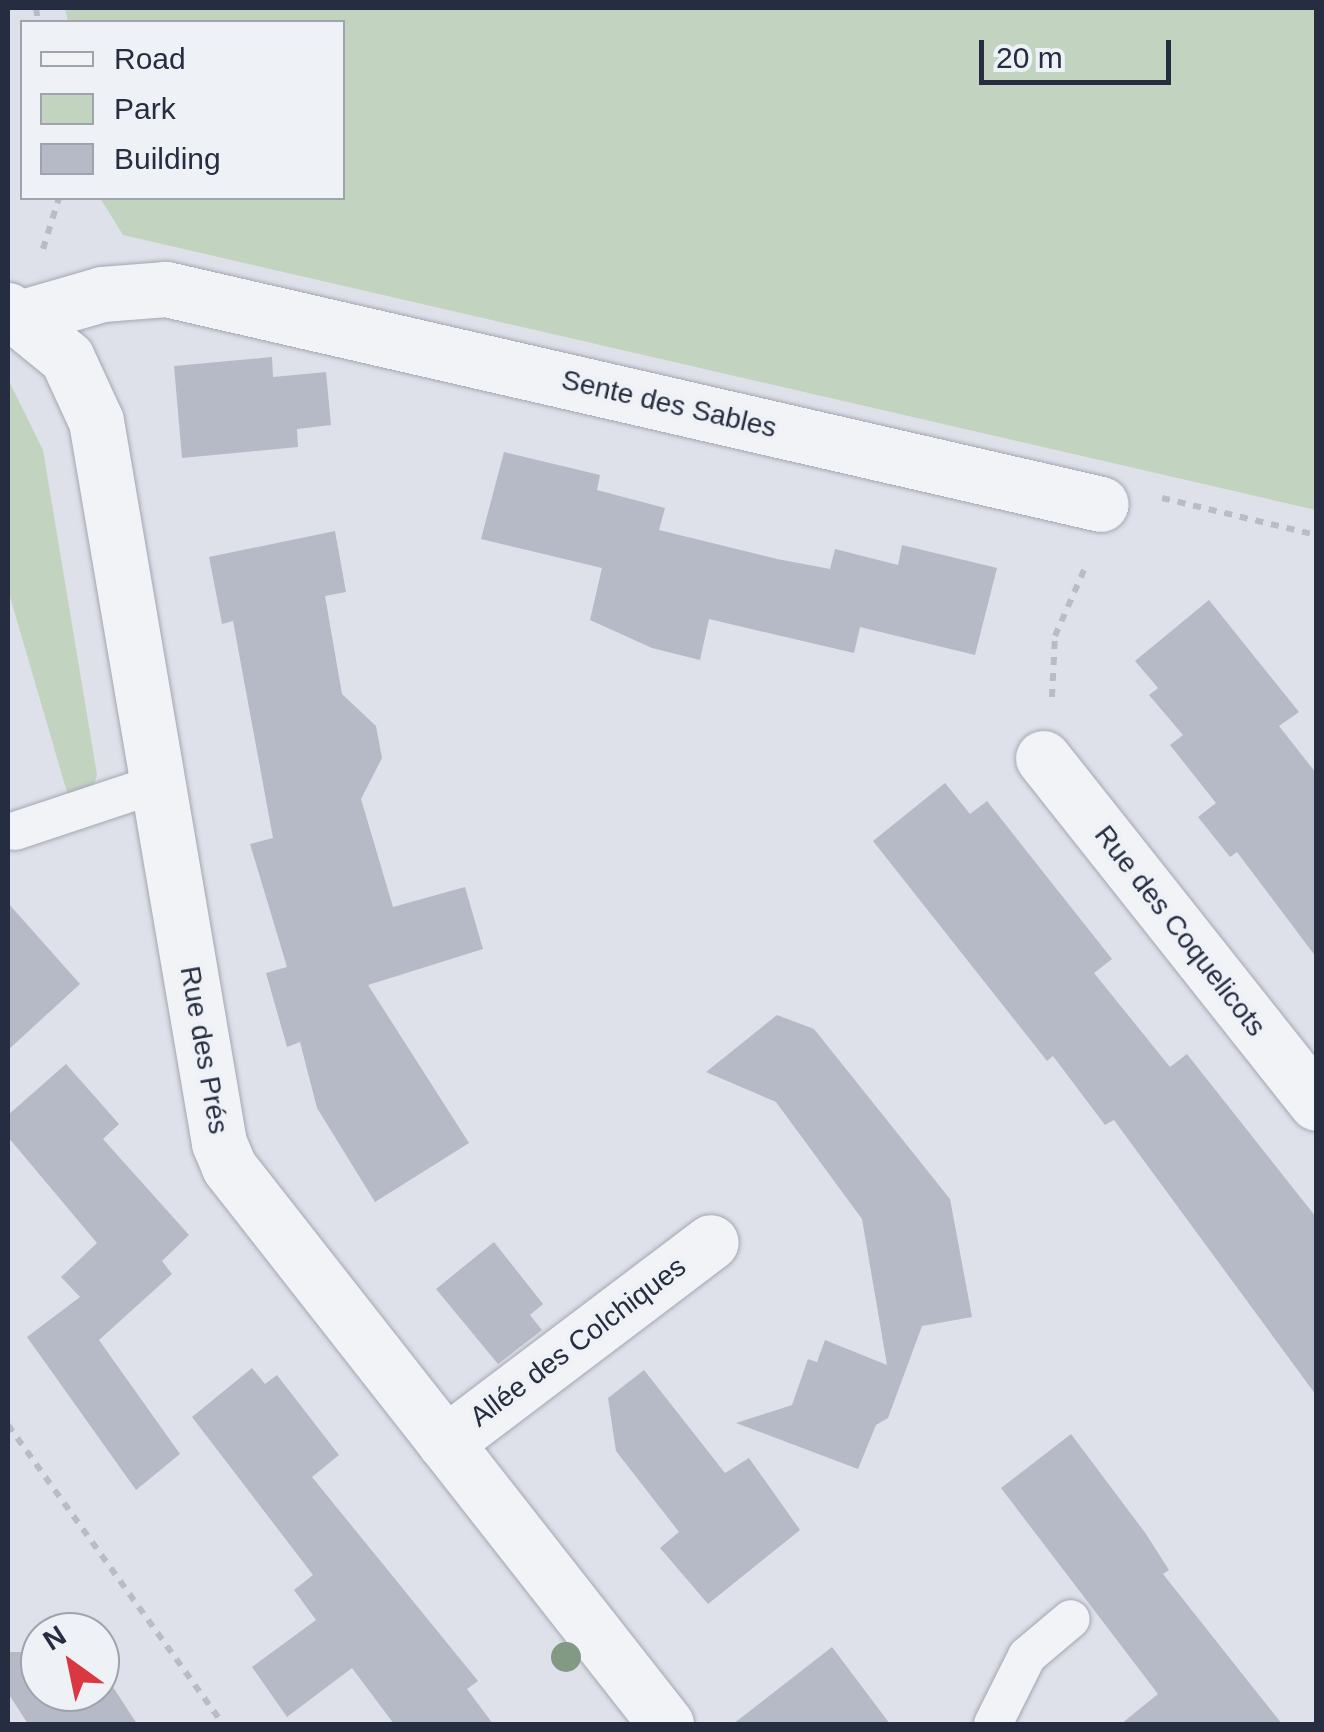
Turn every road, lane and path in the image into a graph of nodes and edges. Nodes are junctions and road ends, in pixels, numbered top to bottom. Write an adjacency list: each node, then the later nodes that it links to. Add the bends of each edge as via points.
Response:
1 (15, 314): 2 (street, Sente des Sables, via 102,294 166,289); 5 (street, Rue des Prés, via 66,358 96,421)
2 (1101, 504): 3 (path, via 1156,497); 4 (path, via 1084,578 1055,636 1057,680)
3 (1316, 535)
4 (1043, 758): 7 (street, Rue des Coquelicots)
5 (159, 784): 6 (lane); 10 (street, Rue des Prés, via 219,1143 252,1200)
6 (14, 831)
7 (1315, 1099)
8 (711, 1242): 10 (street, Allée des Colchiques)
9 (8, 1425): 12 (path)
10 (445, 1443): 13 (street, Rue des Prés)
11 (1071, 1619): 14 (lane, via 1027,1656)
12 (223, 1724)
13 (666, 1724)
14 (993, 1724)

